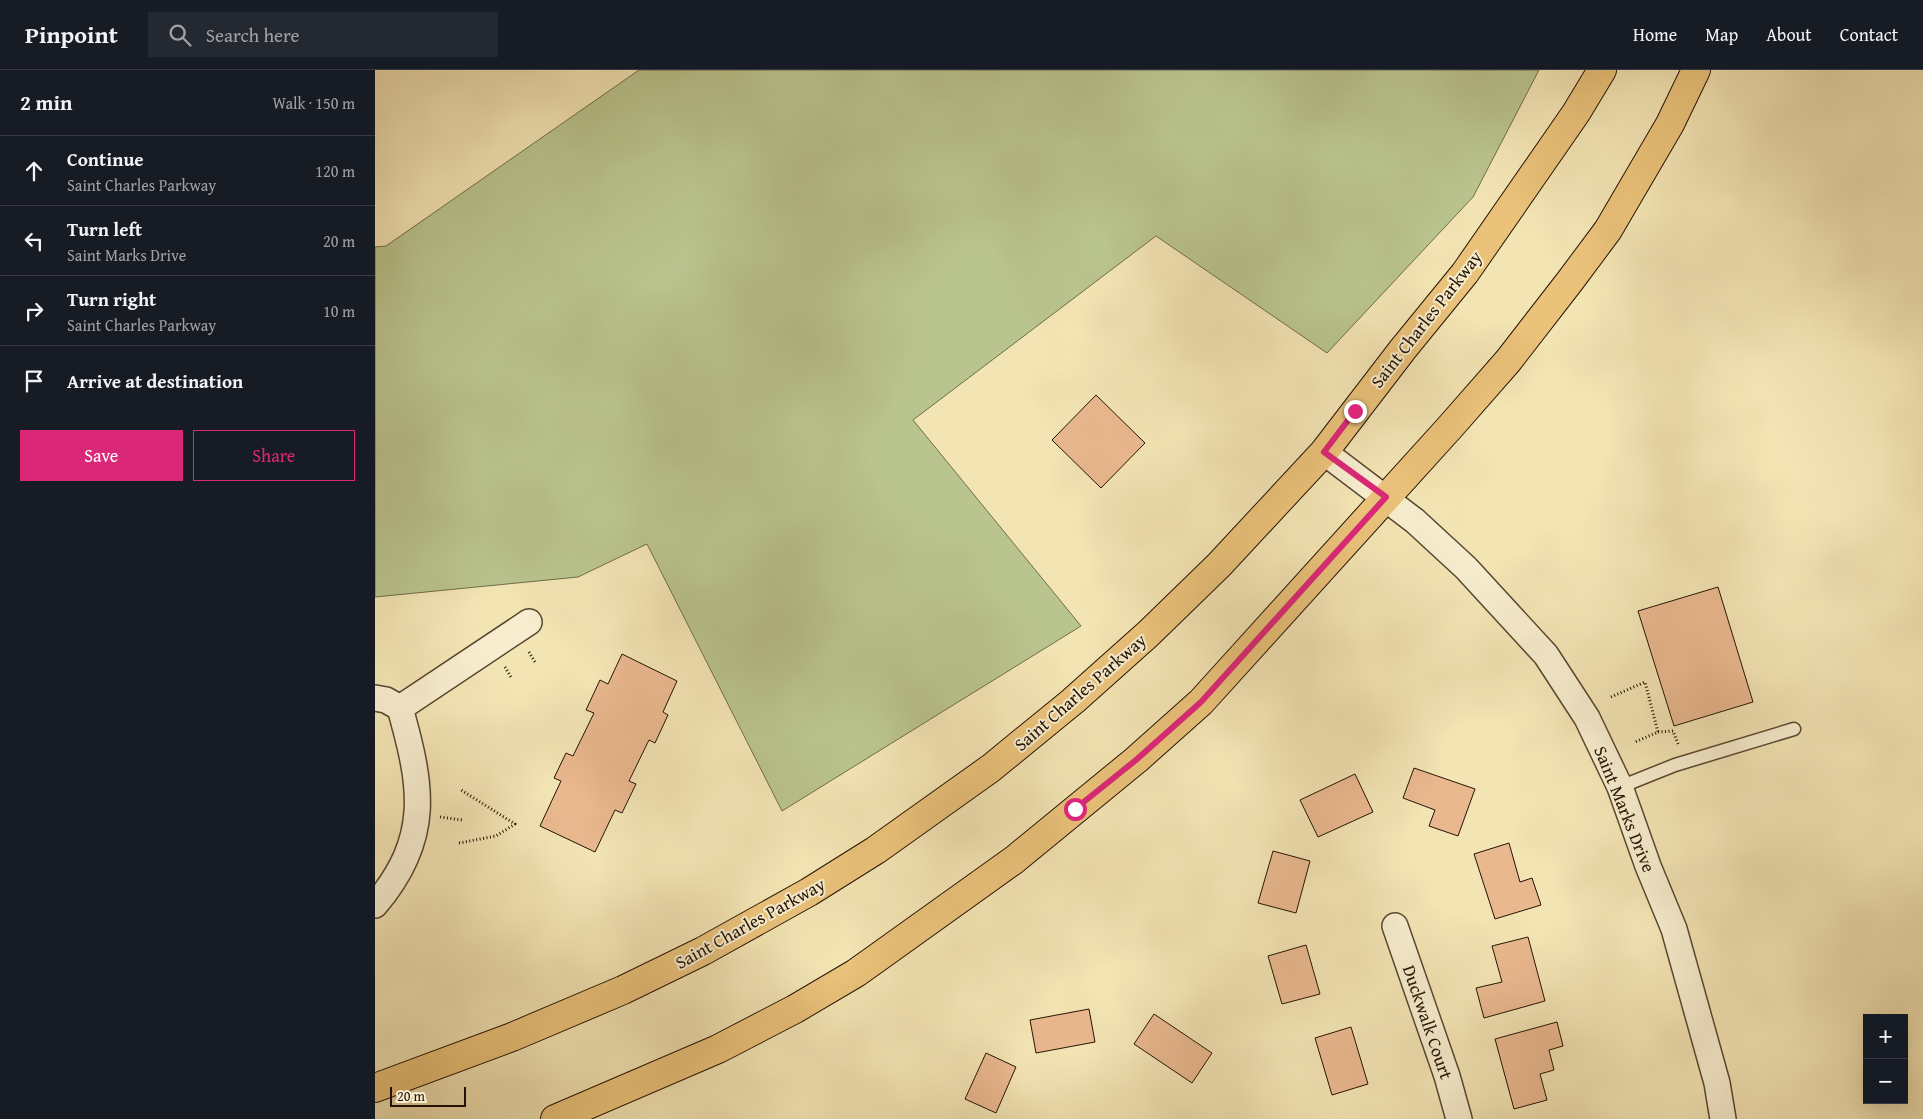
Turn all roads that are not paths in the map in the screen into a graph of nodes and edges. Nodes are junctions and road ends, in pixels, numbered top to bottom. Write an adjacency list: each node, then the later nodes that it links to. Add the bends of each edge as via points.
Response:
1 (1602, 70): 3 (main road, Saint Charles Parkway, via 1576,113 1465,273)
2 (1696, 70): 4 (main road, via 1670,124 1608,230 1507,361)
3 (1324, 452): 4 (street, Saint Marks Drive); 12 (main road, Saint Charles Parkway, via 1219,565 1073,701 991,768 876,850 809,892 703,951 641,981 512,1037)
4 (1386, 497): 9 (street, Saint Marks Drive, via 1466,568 1546,655 1587,718); 13 (main road, via 1201,702 1014,860 856,973 795,1009 718,1049)
5 (529, 622): 7 (street)
6 (375, 698): 7 (street)
7 (400, 708): 10 (street, via 416,772 416,824 407,856)
8 (1794, 729): 9 (lane, via 1675,766)
9 (1620, 788): 15 (street, Saint Marks Drive, via 1674,928 1717,1083)
10 (375, 905)
11 (1395, 926): 14 (street, Duckwalk Court)
12 (375, 1088)
13 (555, 1119)
14 (1459, 1119)
15 (1723, 1119)

